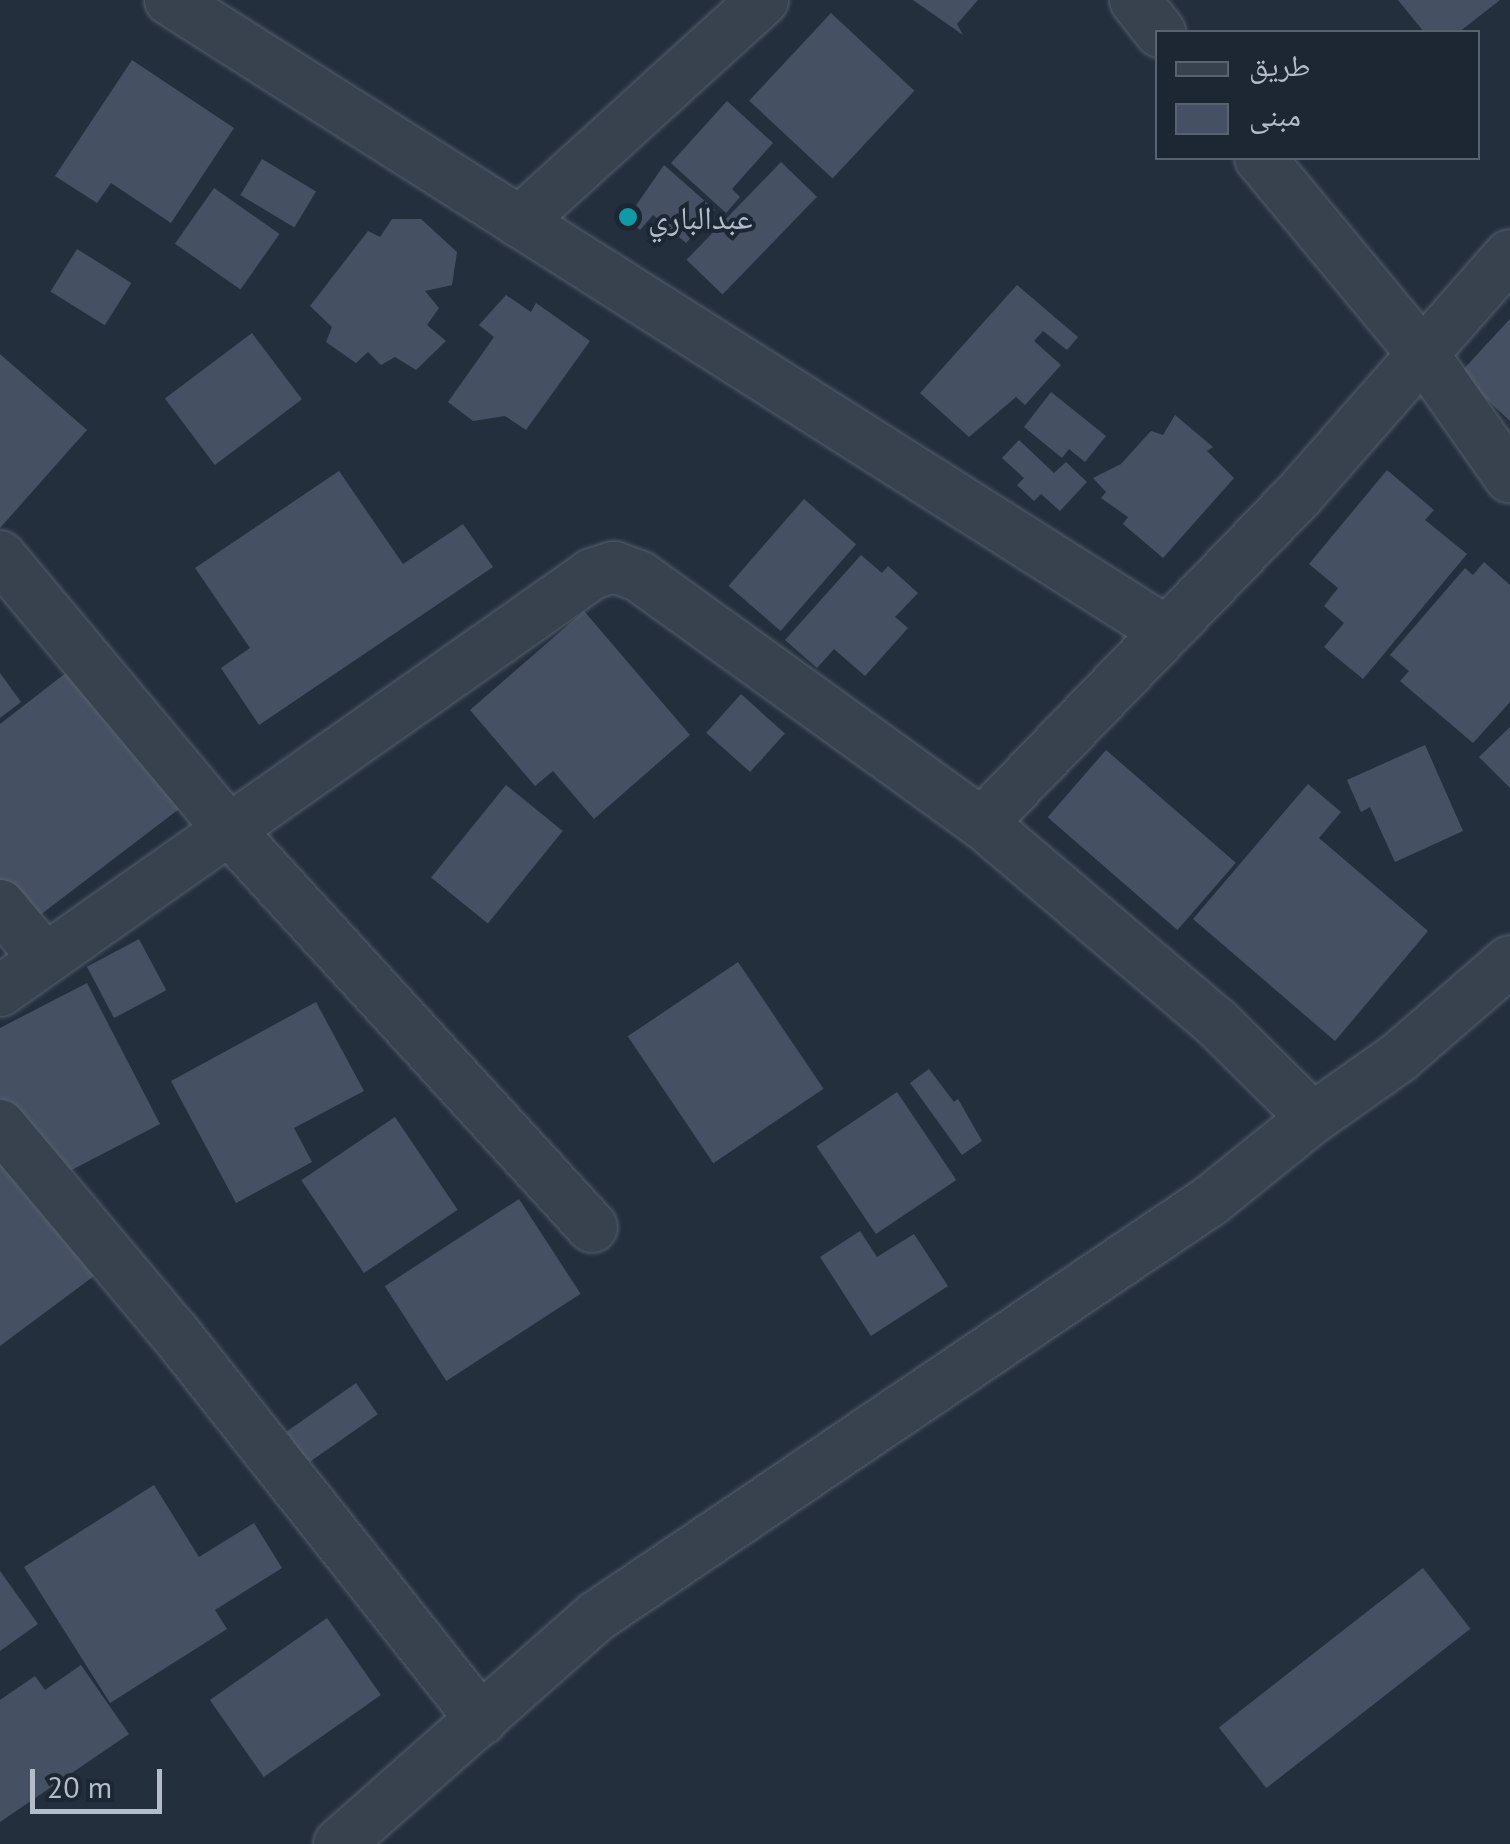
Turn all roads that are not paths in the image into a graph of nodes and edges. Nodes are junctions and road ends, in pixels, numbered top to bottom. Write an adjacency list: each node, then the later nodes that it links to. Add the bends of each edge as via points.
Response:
1 (763, 0): 6 (street)
2 (1135, 0): 4 (street)
3 (183, 3): 6 (street)
4 (1158, 30)
5 (1262, 160): 8 (street)
6 (520, 222): 11 (street)
7 (1510, 255): 8 (street)
8 (1423, 354): 9 (street); 11 (street, via 1306,488)
9 (1510, 478)
10 (0, 556): 13 (street)
11 (1164, 630): 12 (street)
12 (982, 823): 13 (street, via 639,576 614,568 592,574); 18 (street, via 1216,1022)
13 (229, 830): 15 (street); 20 (street)
14 (0, 905): 15 (street)
15 (45, 959): 17 (street)
16 (1510, 961): 18 (street, via 1398,1058)
17 (0, 991)
18 (1314, 1118): 21 (street, via 1210,1201 597,1616)
19 (0, 1125): 21 (street, via 174,1332)
20 (592, 1227)
21 (481, 1720): 22 (street)
22 (339, 1844)

